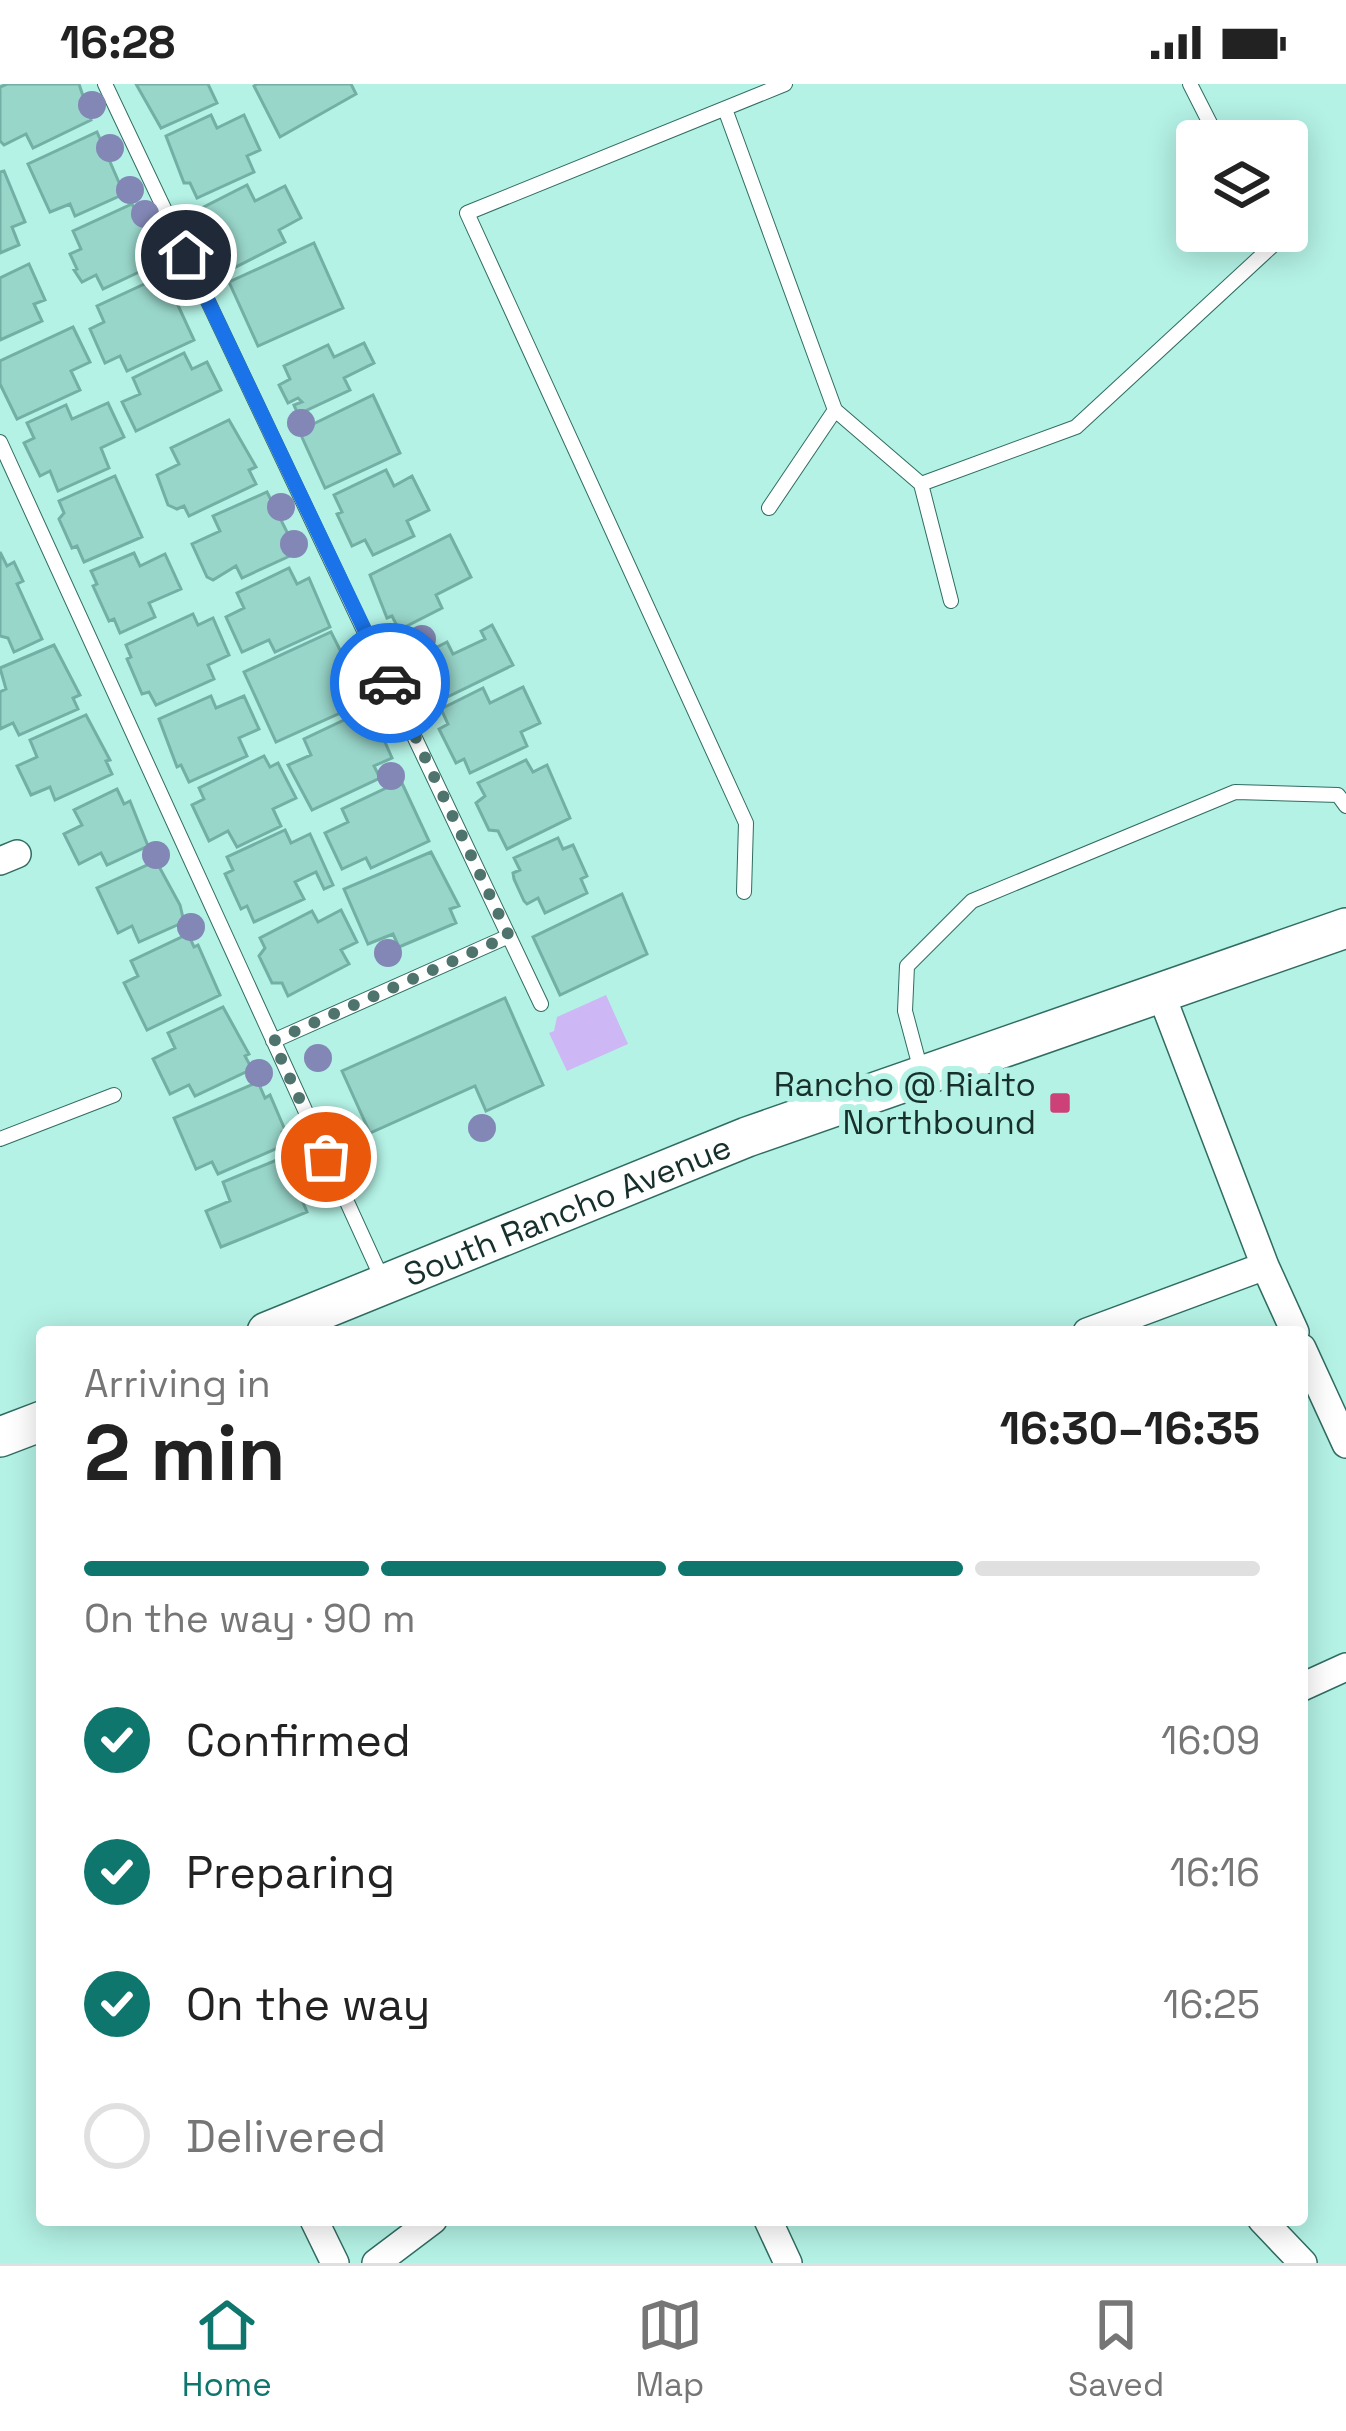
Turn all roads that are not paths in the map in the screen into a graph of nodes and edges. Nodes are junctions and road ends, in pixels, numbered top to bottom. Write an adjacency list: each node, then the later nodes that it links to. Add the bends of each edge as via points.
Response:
1 (105, 84): 15 (lane)
2 (785, 84): 4 (lane)
3 (1190, 84): 5 (lane)
4 (724, 109): 7 (lane); 13 (lane, via 466,213 746,824)
5 (1208, 120)
6 (1266, 252): 9 (lane, via 1076,427)
7 (836, 410): 9 (lane); 10 (lane)
8 (0, 442): 18 (lane)
9 (921, 484): 11 (lane)
10 (769, 508)
11 (951, 601)
12 (1346, 806): 19 (lane, via 1338,795 1234,792 972,901 907,966 904,1011)
13 (744, 892)
14 (1346, 928): 16 (street, South Rancho Avenue)
15 (509, 936): 17 (lane); 18 (lane)
16 (1161, 994): 19 (street, South Rancho Avenue); 22 (street)
17 (542, 1004)
18 (273, 1041): 23 (lane)
19 (922, 1076): 23 (street, South Rancho Avenue, via 747,1137)
20 (114, 1096): 21 (lane)
21 (0, 1139)
22 (1265, 1266): 25 (street); 26 (street)
23 (385, 1286): 24 (street, South Rancho Avenue)
24 (282, 1326)
25 (1103, 1326)
26 (1292, 1326)
27 (1308, 1361): 30 (street)
28 (36, 1422): 29 (street)
29 (1, 1435)
30 (1346, 1444)
31 (1346, 1666): 32 (street)
32 (1308, 1684)
33 (317, 2226): 37 (street)
34 (425, 2226): 38 (street)
35 (771, 2226): 39 (street)
36 (1268, 2226): 40 (street)
37 (335, 2263)
38 (376, 2263)
39 (788, 2263)
40 (1303, 2263)

